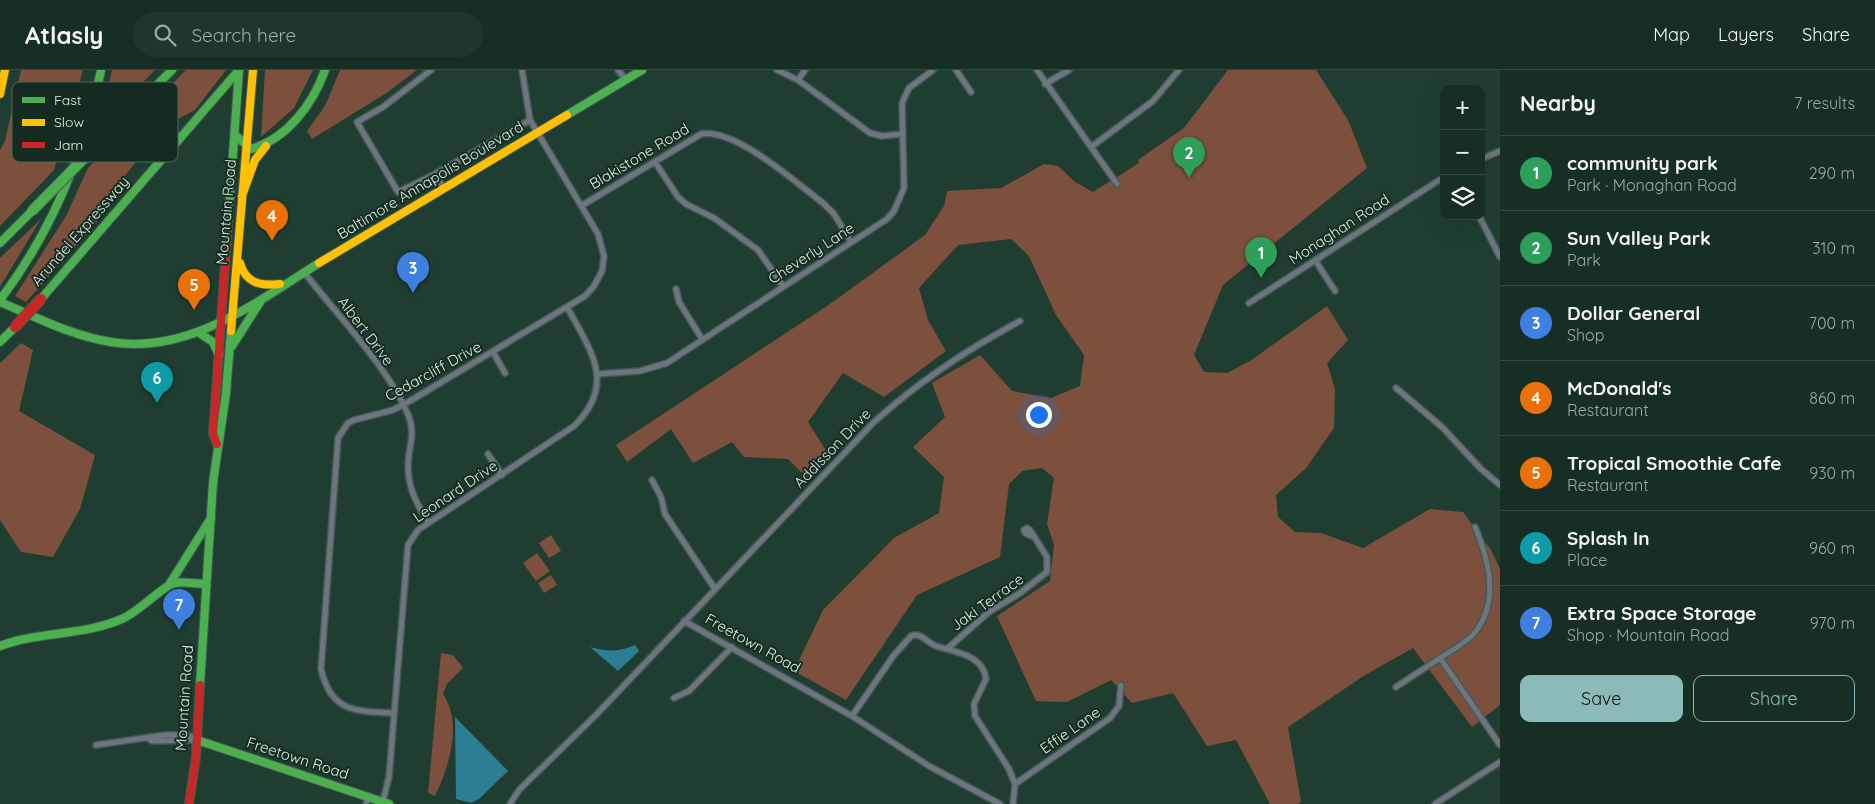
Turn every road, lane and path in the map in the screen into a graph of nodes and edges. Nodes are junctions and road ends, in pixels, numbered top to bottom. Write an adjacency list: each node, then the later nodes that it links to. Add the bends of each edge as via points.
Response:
1 (5, 70): 22 (main road)
2 (172, 70): 19 (main road, bridge)
3 (239, 70): 25 (main road, Mountain Road); 27 (main road, Arundel Expressway, bridge)
4 (253, 70): 30 (main road, Mountain Road)
5 (325, 70): 28 (main road, via 311,102)
6 (431, 70): 37 (street, via 383,107 357,122 398,192)
7 (522, 70): 23 (street)
8 (618, 70): 17 (street)
9 (642, 70): 17 (main road, Baltimore Annapolis Boulevard)
10 (777, 70): 18 (street)
11 (805, 70): 18 (street)
12 (933, 70): 26 (street, Cheverly Lane, via 916,81 904,95 900,112)
13 (956, 70): 21 (street)
14 (1037, 70): 20 (street)
15 (1069, 70): 20 (street)
16 (1179, 70): 29 (street, via 1153,101)
17 (626, 80): 24 (main road, Baltimore Annapolis Boulevard)
18 (798, 80): 26 (street, via 870,133 882,136)
19 (160, 82)
20 (1046, 84): 29 (street)
21 (971, 92)
22 (0, 94)
23 (530, 120): 24 (street, Cedarcliff Drive); 37 (street)
24 (538, 133): 40 (main road, Baltimore Annapolis Boulevard); 42 (street, Cedarcliff Drive)
25 (234, 134): 30 (main road); 58 (main road, Mountain Road)
26 (902, 134): 44 (street, Cheverly Lane, via 905,177 900,200 887,218)
27 (178, 140)
28 (269, 142): 30 (main road, via 256,149); 41 (main road, via 255,160)
29 (1091, 147): 39 (street)
30 (247, 148): 41 (main road, Mountain Road)
31 (1500, 151): 32 (street)
32 (1485, 157)
33 (75, 162): 55 (main road, via 39,241)
34 (81, 162): 45 (main road, bridge)
35 (159, 162): 62 (main road, Arundel Expressway, bridge)
36 (655, 162): 42 (street, Blakistone Road); 44 (street, Blakistone Road, via 701,134 723,136 751,151 823,204 834,214); 51 (street, via 678,197 758,250)
37 (435, 174): 40 (street)
38 (1440, 180): 48 (street, Monaghan Road)
39 (1118, 184)
40 (444, 189): 49 (main road, Baltimore Annapolis Boulevard)
41 (242, 196): 46 (main road, Mountain Road)
42 (581, 206): 57 (street, Cedarcliff Drive, via 602,244 602,272 594,286)
43 (1481, 220): 47 (street)
44 (851, 242): 51 (street, Cheverly Lane)
45 (0, 243)
46 (238, 251): 50 (main road, via 242,273 248,282 263,286); 58 (main road, Mountain Road)
47 (1500, 257)
48 (1315, 260): 53 (street); 56 (street, Monaghan Road)
49 (304, 272): 50 (main road, Baltimore Annapolis Boulevard); 69 (street, Albert Drive, via 377,364)
50 (284, 284): 54 (main road, Baltimore Annapolis Boulevard)
51 (783, 286): 61 (street, Cheverly Lane)
52 (676, 288): 61 (street, via 679,302)
53 (1334, 291)
54 (264, 295): 58 (main road, Baltimore Annapolis Boulevard); 63 (main road)
55 (0, 301): 60 (main road, Baltimore Annapolis Boulevard, via 84,336 115,343 148,345)
56 (1249, 303)
57 (567, 307): 64 (street, Cedarcliff Drive); 67 (street, Leonard Drive, via 590,348)
58 (228, 316): 60 (main road, Baltimore Annapolis Boulevard); 63 (main road, Mountain Road); 65 (main road, Mountain Road)
59 (1020, 321): 81 (street, Addisson Drive, via 981,342 900,399 874,422)
60 (198, 332): 65 (main road, via 213,342)
61 (702, 339): 67 (street, Cheverly Lane, via 656,368)
62 (0, 342)
63 (229, 350): 70 (main road, Mountain Road, via 221,435)
64 (492, 352): 66 (street); 69 (street, Cedarcliff Drive)
65 (220, 356): 70 (main road, Mountain Road, via 213,434)
66 (505, 373)
67 (598, 374): 72 (street, Leonard Drive, via 594,398 582,418)
68 (1396, 388): 74 (street)
69 (403, 406): 76 (street, Albert Drive, via 412,429 409,485); 90 (street, Cedarcliff Drive, via 354,420 338,438 322,668 327,689 340,703 355,710)
70 (217, 444): 75 (main road, Mountain Road)
71 (488, 454): 72 (street)
72 (502, 475): 76 (street, Leonard Drive)
73 (652, 480): 81 (street, via 665,514)
74 (1500, 485)
75 (211, 518): 79 (main road, Mountain Road); 80 (main road)
76 (428, 522): 90 (street, Leonard Drive, via 413,536 406,555)
77 (1475, 527): 86 (street, via 1493,569 1495,590 1490,612 1473,636)
78 (1031, 536): 85 (street, Jaki Terrace, via 1047,557 1047,572 989,612)
79 (206, 584): 80 (main road, via 178,582); 92 (main road, Mountain Road)
80 (168, 587): 83 (main road, via 148,605 117,621 29,637)
81 (715, 589): 82 (street, Addisson Drive)
82 (684, 621): 84 (street, Freetown Road); 100 (street, Freetown Road)
83 (0, 646)
84 (732, 647): 89 (street, via 689,691); 91 (street, Freetown Road)
85 (948, 648): 91 (street, Jaki Terrace, via 936,646 920,635 911,636); 96 (street, via 973,658 983,670 985,684 974,704 975,716 1004,759)
86 (1440, 658): 88 (street); 94 (street)
87 (1122, 685): 96 (street, Effie Lane, via 1119,706 1110,718)
88 (1396, 687)
89 (674, 698)
90 (394, 713): 98 (street, Leonard Drive)
91 (852, 716): 101 (street, Freetown Road, via 929,766)
92 (197, 740): 93 (street, via 149,739); 97 (main road, Freetown Road); 99 (main road, Mountain Road)
93 (96, 745)
94 (1500, 745)
95 (1500, 762): 103 (street)
96 (1015, 784): 102 (street)
97 (367, 800): 98 (main road, Freetown Road)
98 (386, 803)
99 (189, 804)
100 (510, 804)
101 (1000, 804)
102 (1013, 804)
103 (1435, 804)

